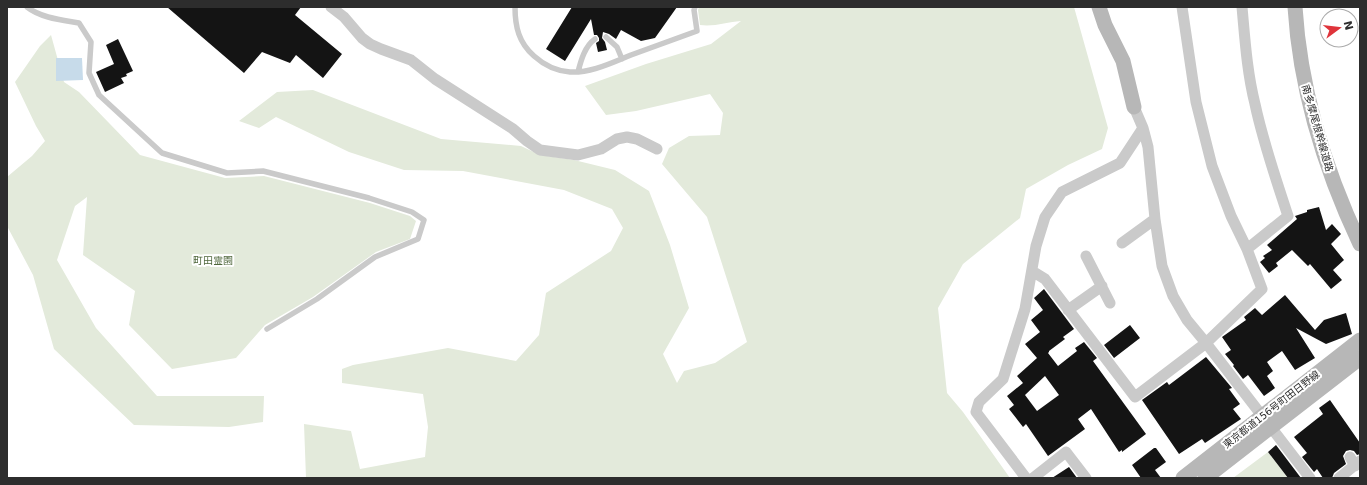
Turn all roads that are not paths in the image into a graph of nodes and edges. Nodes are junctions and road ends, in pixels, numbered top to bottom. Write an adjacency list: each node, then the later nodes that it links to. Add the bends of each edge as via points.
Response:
1 (27, 7): 25 (lane, via 45,16 79,23 91,42 89,73 99,95 162,152 227,173 264,171 369,198 412,212 424,220 418,239 375,257 317,299)
2 (331, 7): 15 (street, via 370,44 411,60 540,150 578,155 601,150 617,139 628,137)
3 (515, 7): 12 (lane, via 518,32 530,52 542,64 556,70)
4 (695, 7): 11 (lane, via 697,31)
5 (1099, 7): 13 (main road, via 1122,61)
6 (1182, 7): 19 (street, via 1196,102 1212,166)
7 (1242, 7): 19 (street, via 1246,55 1255,104 1288,216)
8 (1295, 7): 18 (main road, 南多摩尾根幹線道路, via 1296,34 1304,78 1324,155)
9 (606, 37): 11 (lane, via 617,47)
10 (595, 39): 12 (lane, via 581,59)
11 (622, 59): 12 (lane, via 590,71)
12 (578, 72)
13 (1134, 107): 14 (street)
14 (1143, 128): 16 (street, via 1148,147); 21 (street, via 1120,163 1062,192 1045,217 1036,246)
15 (657, 149)
16 (1155, 219): 17 (street); 27 (street, via 1162,266 1173,296 1187,320)
17 (1122, 243)
18 (1360, 244)
19 (1246, 249): 27 (street, via 1262,289)
20 (1086, 256): 22 (street)
21 (1032, 272): 24 (street, via 1045,279); 31 (street, via 1025,309 1003,379 979,402 976,412)
22 (1102, 286): 23 (street); 24 (street)
23 (1110, 303)
24 (1068, 310): 27 (street, via 1135,397)
25 (267, 329)
26 (1360, 340): 29 (main road, 東京都道156号町田日野線)
27 (1206, 343): 29 (street)
28 (1360, 358): 29 (main road, 東京都道156号町田日野線)
29 (1267, 421): 34 (main road, 東京都道156号町田日野線); 35 (main road, 東京都道156号町田日野線); 36 (street)
30 (1355, 461): 37 (street)
31 (1026, 478)
32 (1033, 478): 33 (street, via 1066,452)
33 (1086, 478)
34 (1183, 478)
35 (1205, 478)
36 (1310, 478)
37 (1339, 478)

